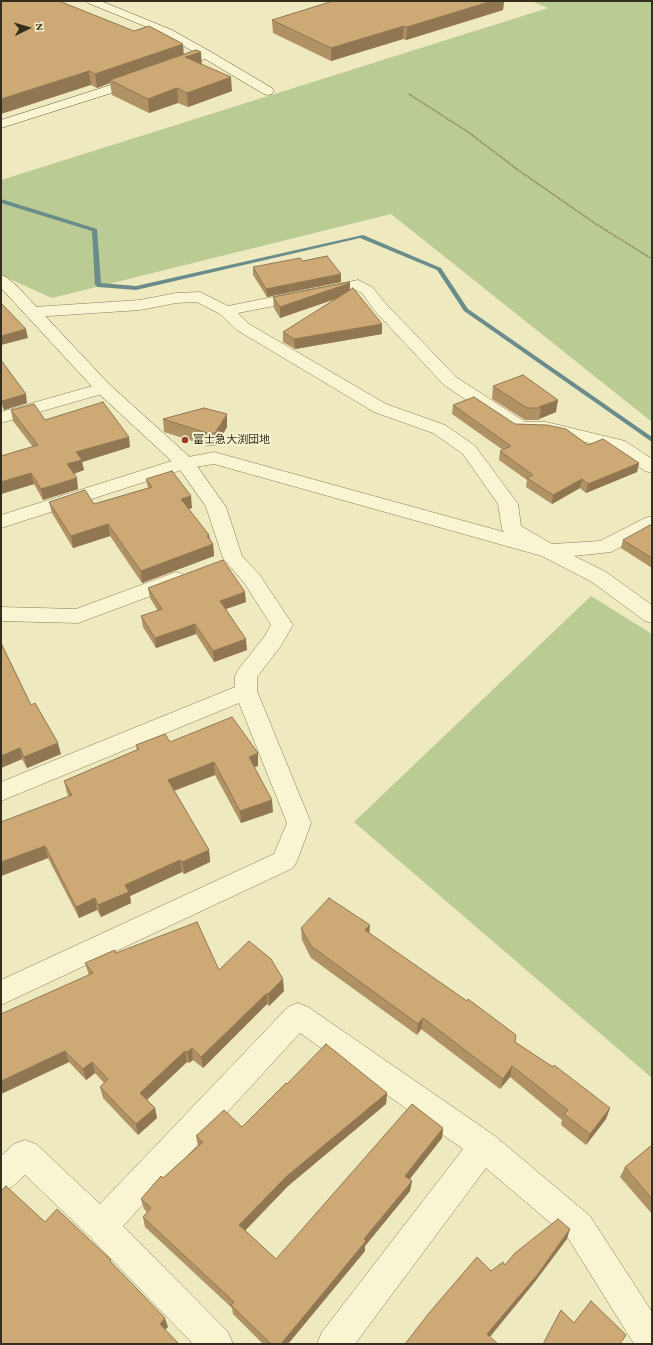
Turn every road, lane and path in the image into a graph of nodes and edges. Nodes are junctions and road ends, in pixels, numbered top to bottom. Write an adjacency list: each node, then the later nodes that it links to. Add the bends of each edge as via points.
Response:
1 (92, 1): 2 (street, via 168,32)
2 (207, 54): 3 (street); 5 (street)
3 (164, 70)
4 (150, 76): 7 (street)
5 (268, 91)
6 (409, 94): 8 (path, via 468,132 596,224)
7 (1, 124)
8 (652, 259)
9 (1, 280): 11 (street)
10 (226, 311): 11 (street, via 200,297 176,298 140,305); 15 (street, via 358,285 367,290 384,312 450,381 521,428 546,427 619,445); 18 (street, via 243,327 380,408 439,429 451,437 468,450 508,504 512,529)
11 (34, 312): 12 (street)
12 (103, 388): 13 (street); 14 (street)
13 (1, 418)
14 (185, 463): 16 (street); 18 (street, via 214,458); 22 (street, via 216,507 226,560 252,579 282,625 246,676)
15 (652, 467)
16 (1, 522)
17 (652, 522): 18 (street, via 604,547)
18 (549, 551): 21 (street, via 599,577)
19 (196, 571): 20 (street, via 78,616)
20 (1, 614)
21 (652, 616)
22 (246, 692): 23 (street); 24 (street, via 299,823 284,861)
23 (1, 792)
24 (1, 993)
25 (484, 1146): 27 (street, via 298,1016); 28 (street, via 579,1227); 30 (street)
26 (1, 1176): 27 (street, via 25,1156)
27 (102, 1226): 29 (street)
28 (652, 1342)
29 (216, 1344)
30 (334, 1344)

